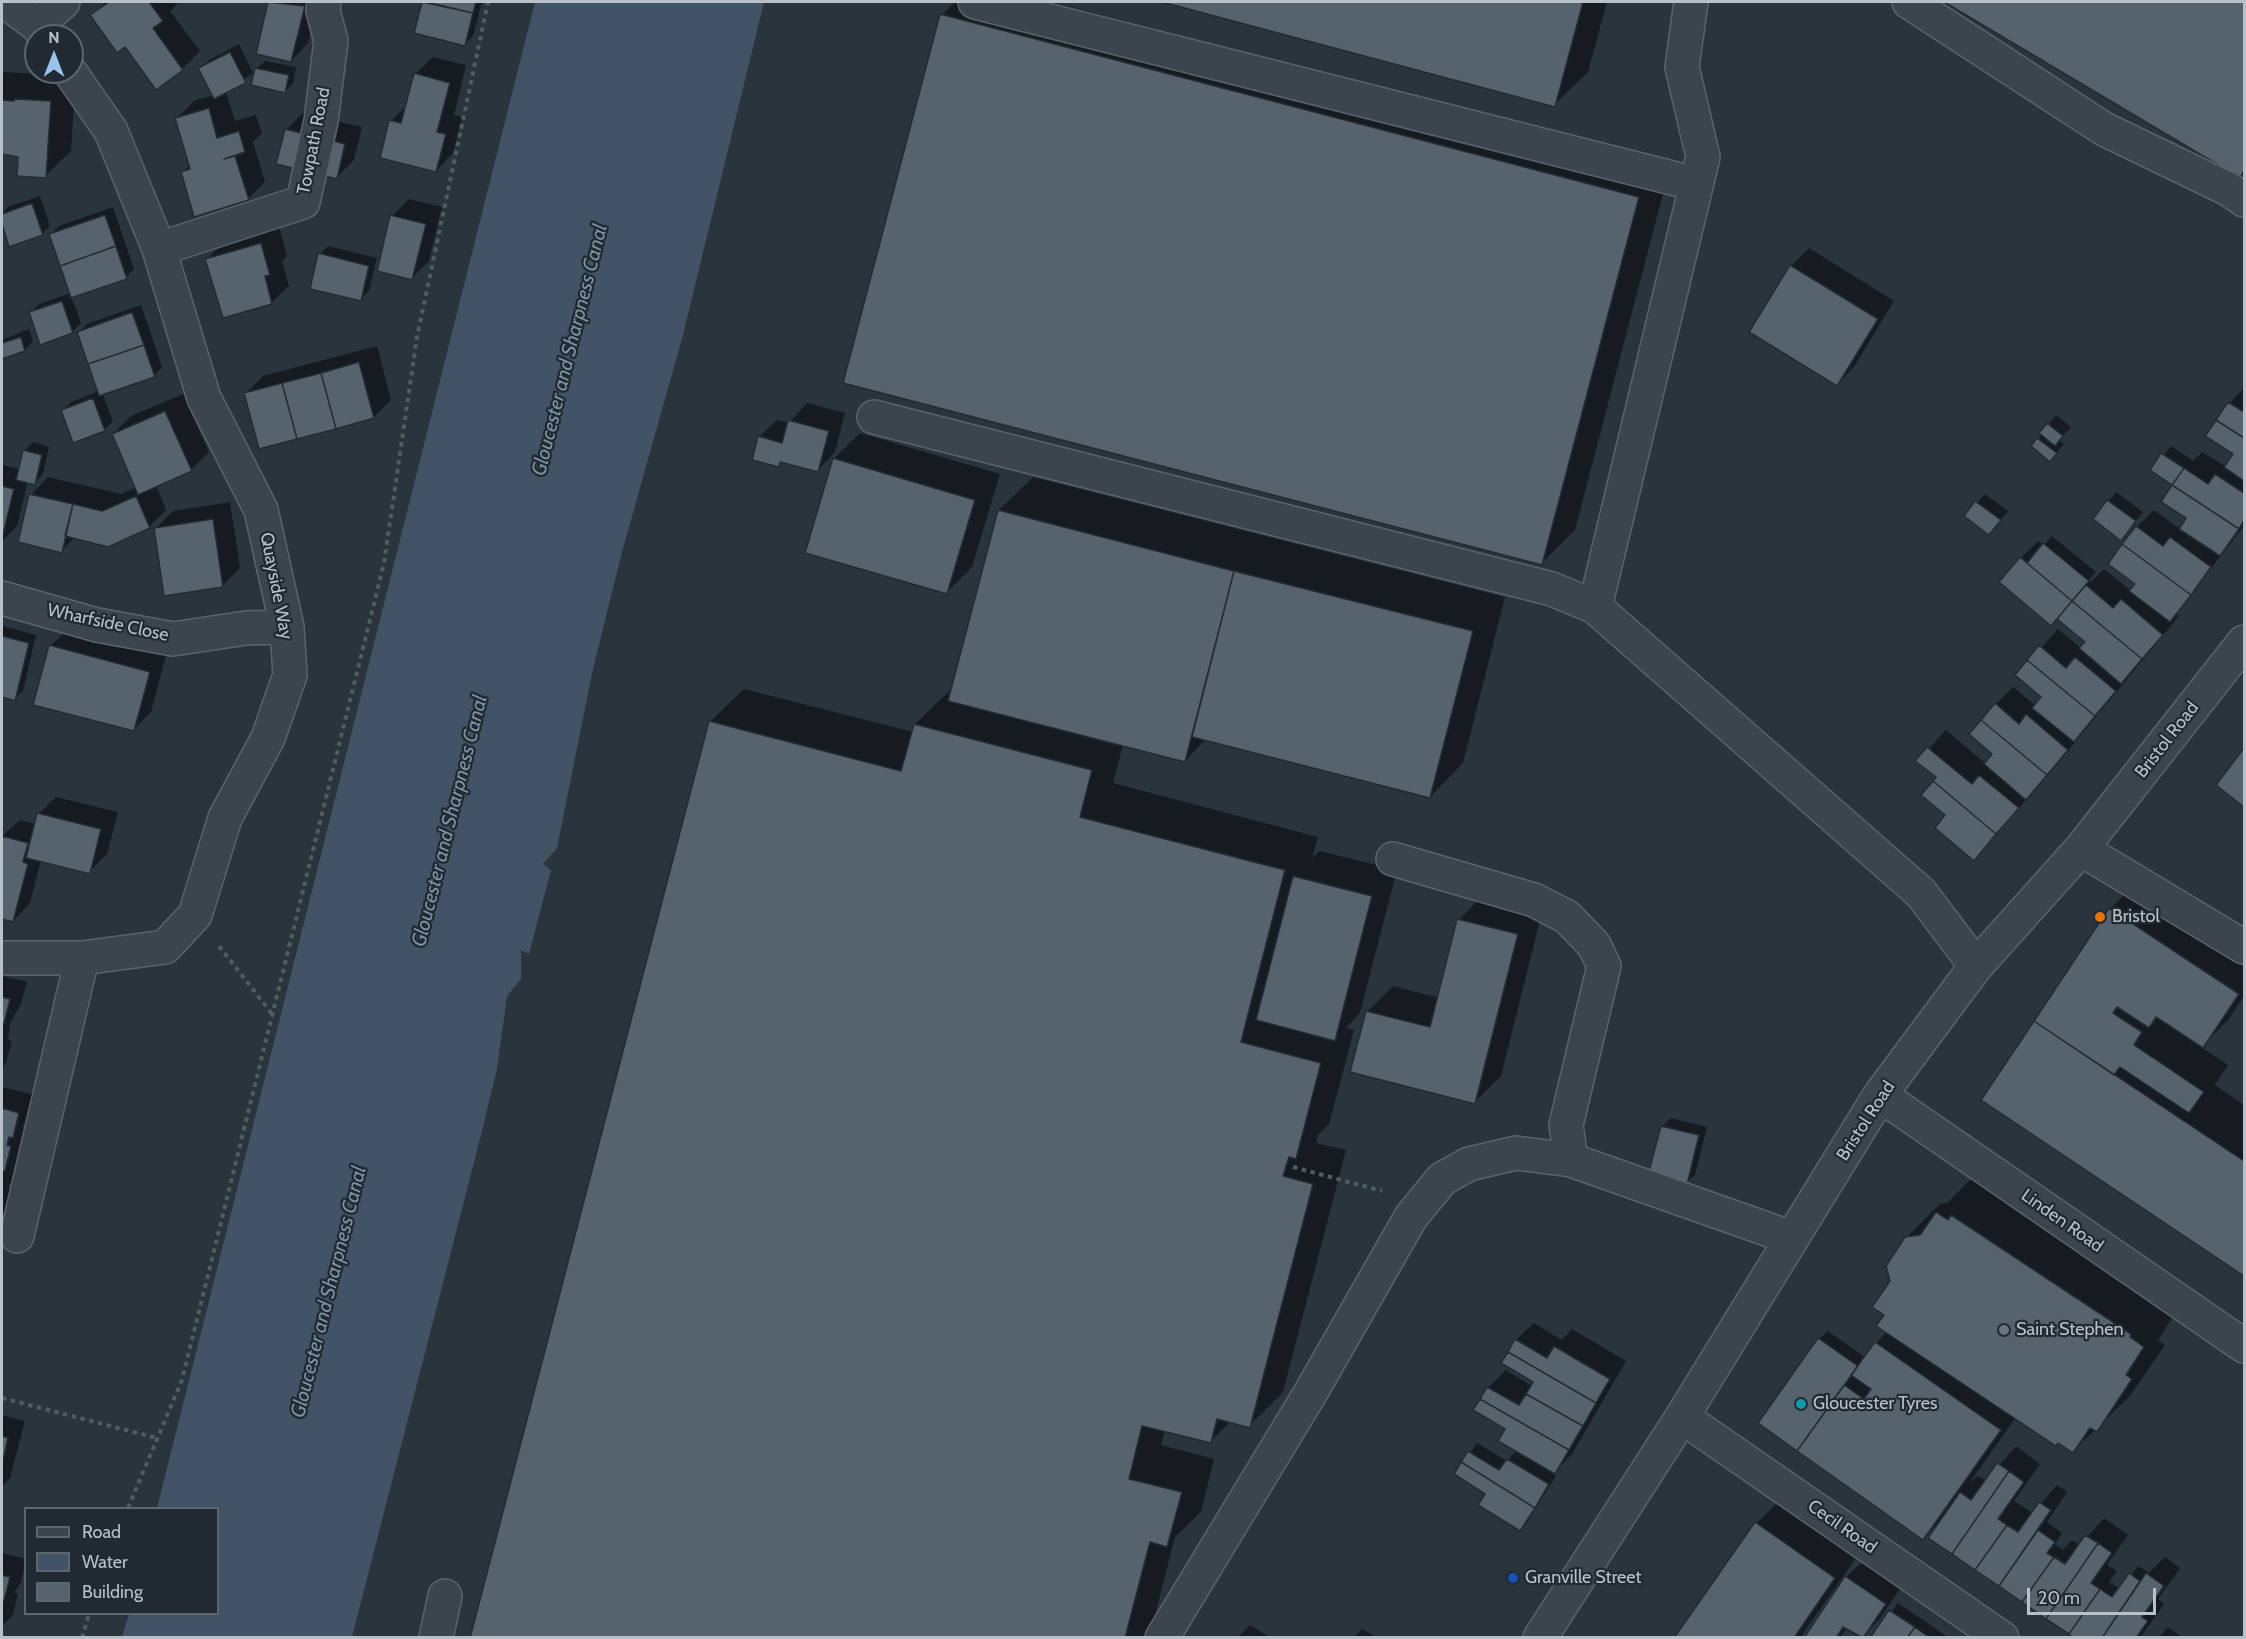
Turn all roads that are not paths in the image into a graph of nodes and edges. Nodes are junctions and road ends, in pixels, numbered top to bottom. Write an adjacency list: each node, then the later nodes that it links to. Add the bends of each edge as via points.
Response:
1 (6, 2): 7 (street)
2 (63, 2): 8 (street)
3 (324, 2): 12 (street, Towpath Road, via 331,41 321,121 303,202)
4 (975, 2): 10 (street)
5 (1691, 2): 10 (street, via 1682,68 1702,157)
6 (1909, 2): 11 (street, via 2103,129)
7 (33, 24)
8 (46, 24)
9 (78, 84): 12 (street, Quayside Way, via 111,131)
10 (1696, 184): 15 (street)
11 (2244, 200)
12 (159, 249): 16 (street, Quayside Way, via 204,398 261,510)
13 (874, 417): 15 (street, via 1552,589)
14 (2, 598): 16 (street, Wharfside Close, via 97,625 173,639 246,628)
15 (1594, 607): 23 (street, via 1921,893)
16 (287, 627): 22 (street, Quayside Way, via 290,675 268,738 225,818 195,915 165,947)
17 (2244, 642): 18 (street, Bristol Road)
18 (2081, 849): 20 (street); 23 (street, Bristol Road)
19 (1393, 859): 25 (street, via 1534,900 1568,917 1594,945 1604,966 1566,1125)
20 (2244, 947)
21 (2, 958): 22 (street, Quayside Way)
22 (82, 958): 26 (street)
23 (1976, 966): 24 (street, Bristol Road)
24 (1880, 1095): 27 (street, Bristol Road); 28 (street, Linden Road)
25 (1571, 1160): 27 (street); 32 (street, via 1516,1154 1469,1164 1442,1179 1411,1217 1311,1392)
26 (16, 1236)
27 (1792, 1238): 29 (street, Bristol Road)
28 (2244, 1347)
29 (1682, 1417): 33 (street, Bristol Road); 34 (street, Cecil Road)
30 (445, 1596): 31 (street)
31 (436, 1638)
32 (1162, 1638)
33 (1540, 1638)
34 (2002, 1638)

